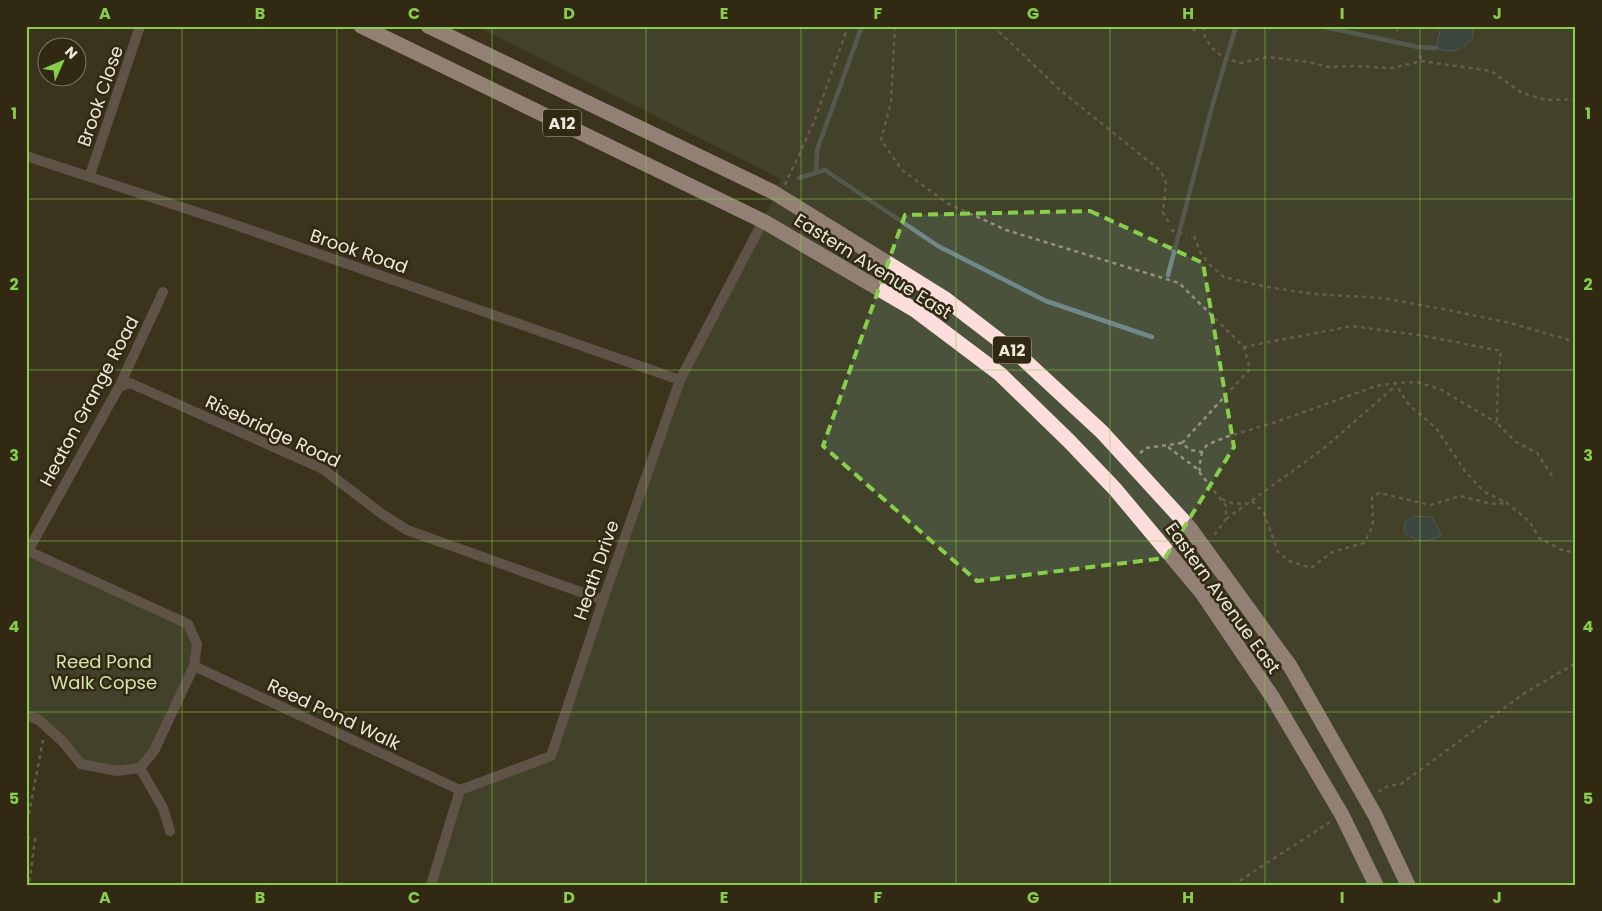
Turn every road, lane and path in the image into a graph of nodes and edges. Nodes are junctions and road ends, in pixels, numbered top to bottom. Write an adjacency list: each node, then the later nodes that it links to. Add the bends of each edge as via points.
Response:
1 (140, 26): 16 (street, Brook Close)
2 (361, 26): 18 (highway, Eastern Avenue East / A12)
3 (428, 26): 17 (highway, Eastern Avenue East / A12)
4 (848, 26): 17 (path, via 814,122)
5 (895, 26): 25 (path, via 892,102 881,140 902,170 947,203 1006,230 1179,283)
6 (993, 26): 19 (path, via 1060,90 1160,171 1166,183 1165,219)
7 (1198, 26): 11 (path)
8 (1203, 26): 13 (path, via 1212,48 1224,58 1241,62 1268,57 1329,67 1392,68)
9 (1389, 26): 10 (path)
10 (1398, 30)
11 (1193, 31)
12 (1420, 55): 13 (path)
13 (1422, 61): 14 (path, via 1491,71 1522,93 1546,100)
14 (1576, 100)
15 (26, 156): 16 (street, Brook Road)
16 (90, 175): 26 (street, Brook Road)
17 (780, 196): 33 (highway, Eastern Avenue East / A12, via 944,298 1021,357 1102,432)
18 (763, 221): 26 (street, Heath Drive); 52 (highway, Eastern Avenue East / A12, via 915,310 1000,374 1069,441 1145,523 1202,593 1273,698)
19 (1170, 224)
20 (1171, 230): 21 (path)
21 (1187, 235)
22 (1194, 236): 24 (path, via 1200,252 1224,277 1312,294 1383,298 1454,311)
23 (163, 292): 28 (street, Heaton Grange Road)
24 (1576, 342)
25 (1244, 347): 29 (path, via 1352,326 1501,351); 30 (path, via 1250,369)
26 (680, 380): 44 (street, Heath Drive)
27 (1395, 383): 29 (path, via 1417,382 1440,389); 32 (path, via 1376,386 1226,437 1207,445); 37 (path, via 1323,449); 39 (path, via 1409,405 1436,428 1465,472 1483,491)
28 (119, 387): 42 (street, Heaton Grange Road); 44 (street, Risebridge Road, via 130,383 323,469 407,530)
29 (1497, 424): 35 (path, via 1516,442 1537,453)
30 (1182, 444): 31 (path); 32 (path, via 1190,450)
31 (1167, 446): 33 (path, via 1146,448); 34 (path)
32 (1202, 452): 34 (path, via 1199,468)
33 (1129, 462): 41 (highway, Eastern Avenue East / A12)
34 (1204, 477): 36 (path)
35 (1553, 477)
36 (1219, 497): 38 (path, via 1234,504); 40 (path, via 1226,506)
37 (1252, 501): 38 (path); 39 (path, via 1264,514 1278,552 1289,561 1310,568 1332,552 1364,543 1374,525 1372,497 1379,493 1431,505 1460,496 1492,504)
38 (1248, 503): 40 (path)
39 (1508, 503): 43 (path, via 1530,522 1539,538 1564,551)
40 (1226, 519): 41 (path)
41 (1204, 548): 51 (highway, Eastern Avenue East / A12, via 1290,666)
42 (27, 551): 46 (street, via 188,624 197,644)
43 (1576, 552)
44 (603, 600): 50 (street, Heath Drive, via 551,756)
45 (1576, 663): 51 (path, via 1526,692 1402,784 1388,786)
46 (194, 666): 49 (street, via 154,751); 50 (street, Reed Pond Walk)
47 (26, 714): 48 (street)
48 (45, 726): 49 (street, via 81,764 117,771); 53 (path)
49 (140, 768): 54 (street, via 163,808)
50 (460, 790): 57 (street)
51 (1367, 800): 60 (highway, Eastern Avenue East / A12)
52 (1342, 815): 58 (path); 59 (highway, Eastern Avenue East / A12)
53 (26, 830)
54 (170, 831)
55 (26, 837): 56 (path, via 35,839)
56 (29, 885)
57 (431, 885)
58 (1232, 885)
59 (1376, 885)
60 (1408, 885)

